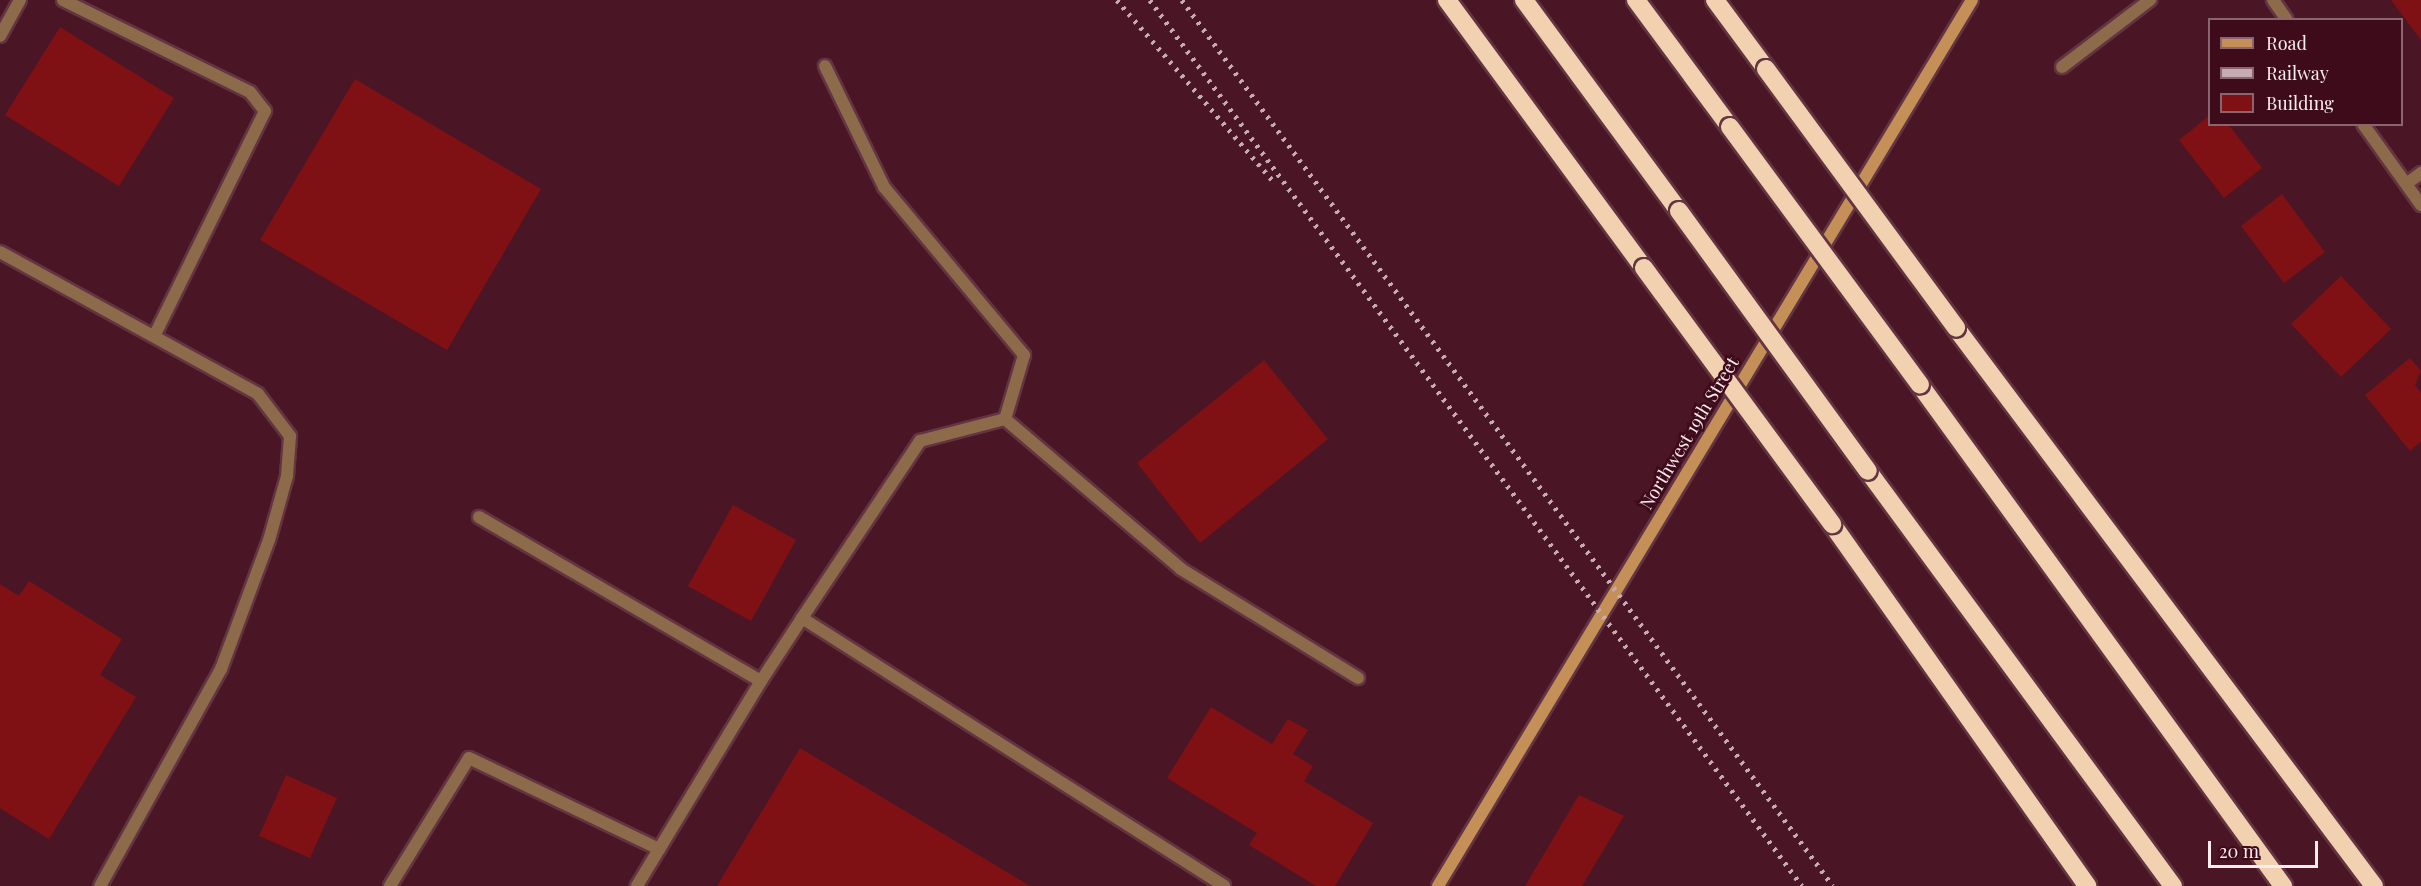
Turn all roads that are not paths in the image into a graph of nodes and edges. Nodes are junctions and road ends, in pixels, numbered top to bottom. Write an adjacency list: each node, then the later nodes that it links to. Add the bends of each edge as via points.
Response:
1 (20, 0): 11 (street)
2 (63, 0): 19 (street, via 250,92 265,111)
3 (1447, 0): 31 (highway, bridge, via 1832,525)
4 (1524, 0): 32 (highway, bridge)
5 (1636, 0): 33 (highway, bridge)
6 (1715, 0): 34 (highway, bridge)
7 (1972, 0): 30 (street, Northwest 19th Street)
8 (2150, 0): 13 (street)
9 (2273, 0): 10 (street)
10 (2286, 18)
11 (0, 36)
12 (825, 66): 20 (street, via 884,187 1024,355)
13 (2062, 67)
14 (2364, 126): 16 (street)
15 (2421, 174): 16 (street)
16 (2406, 184): 17 (street)
17 (2421, 205)
18 (0, 252): 19 (street)
19 (154, 335): 26 (street, via 258,394 290,436 287,476 221,669)
20 (1005, 419): 22 (street, via 920,441); 23 (street, via 1181,569)
21 (479, 517): 24 (street)
22 (802, 618): 24 (street); 29 (street)
23 (1358, 678)
24 (761, 681): 25 (street)
25 (659, 849): 27 (street, via 469,758); 28 (street)
26 (100, 886)
27 (390, 886)
28 (637, 886)
29 (1224, 886)
30 (1438, 886)
31 (2086, 886)
32 (2173, 886)
33 (2283, 886)
34 (2374, 886)

